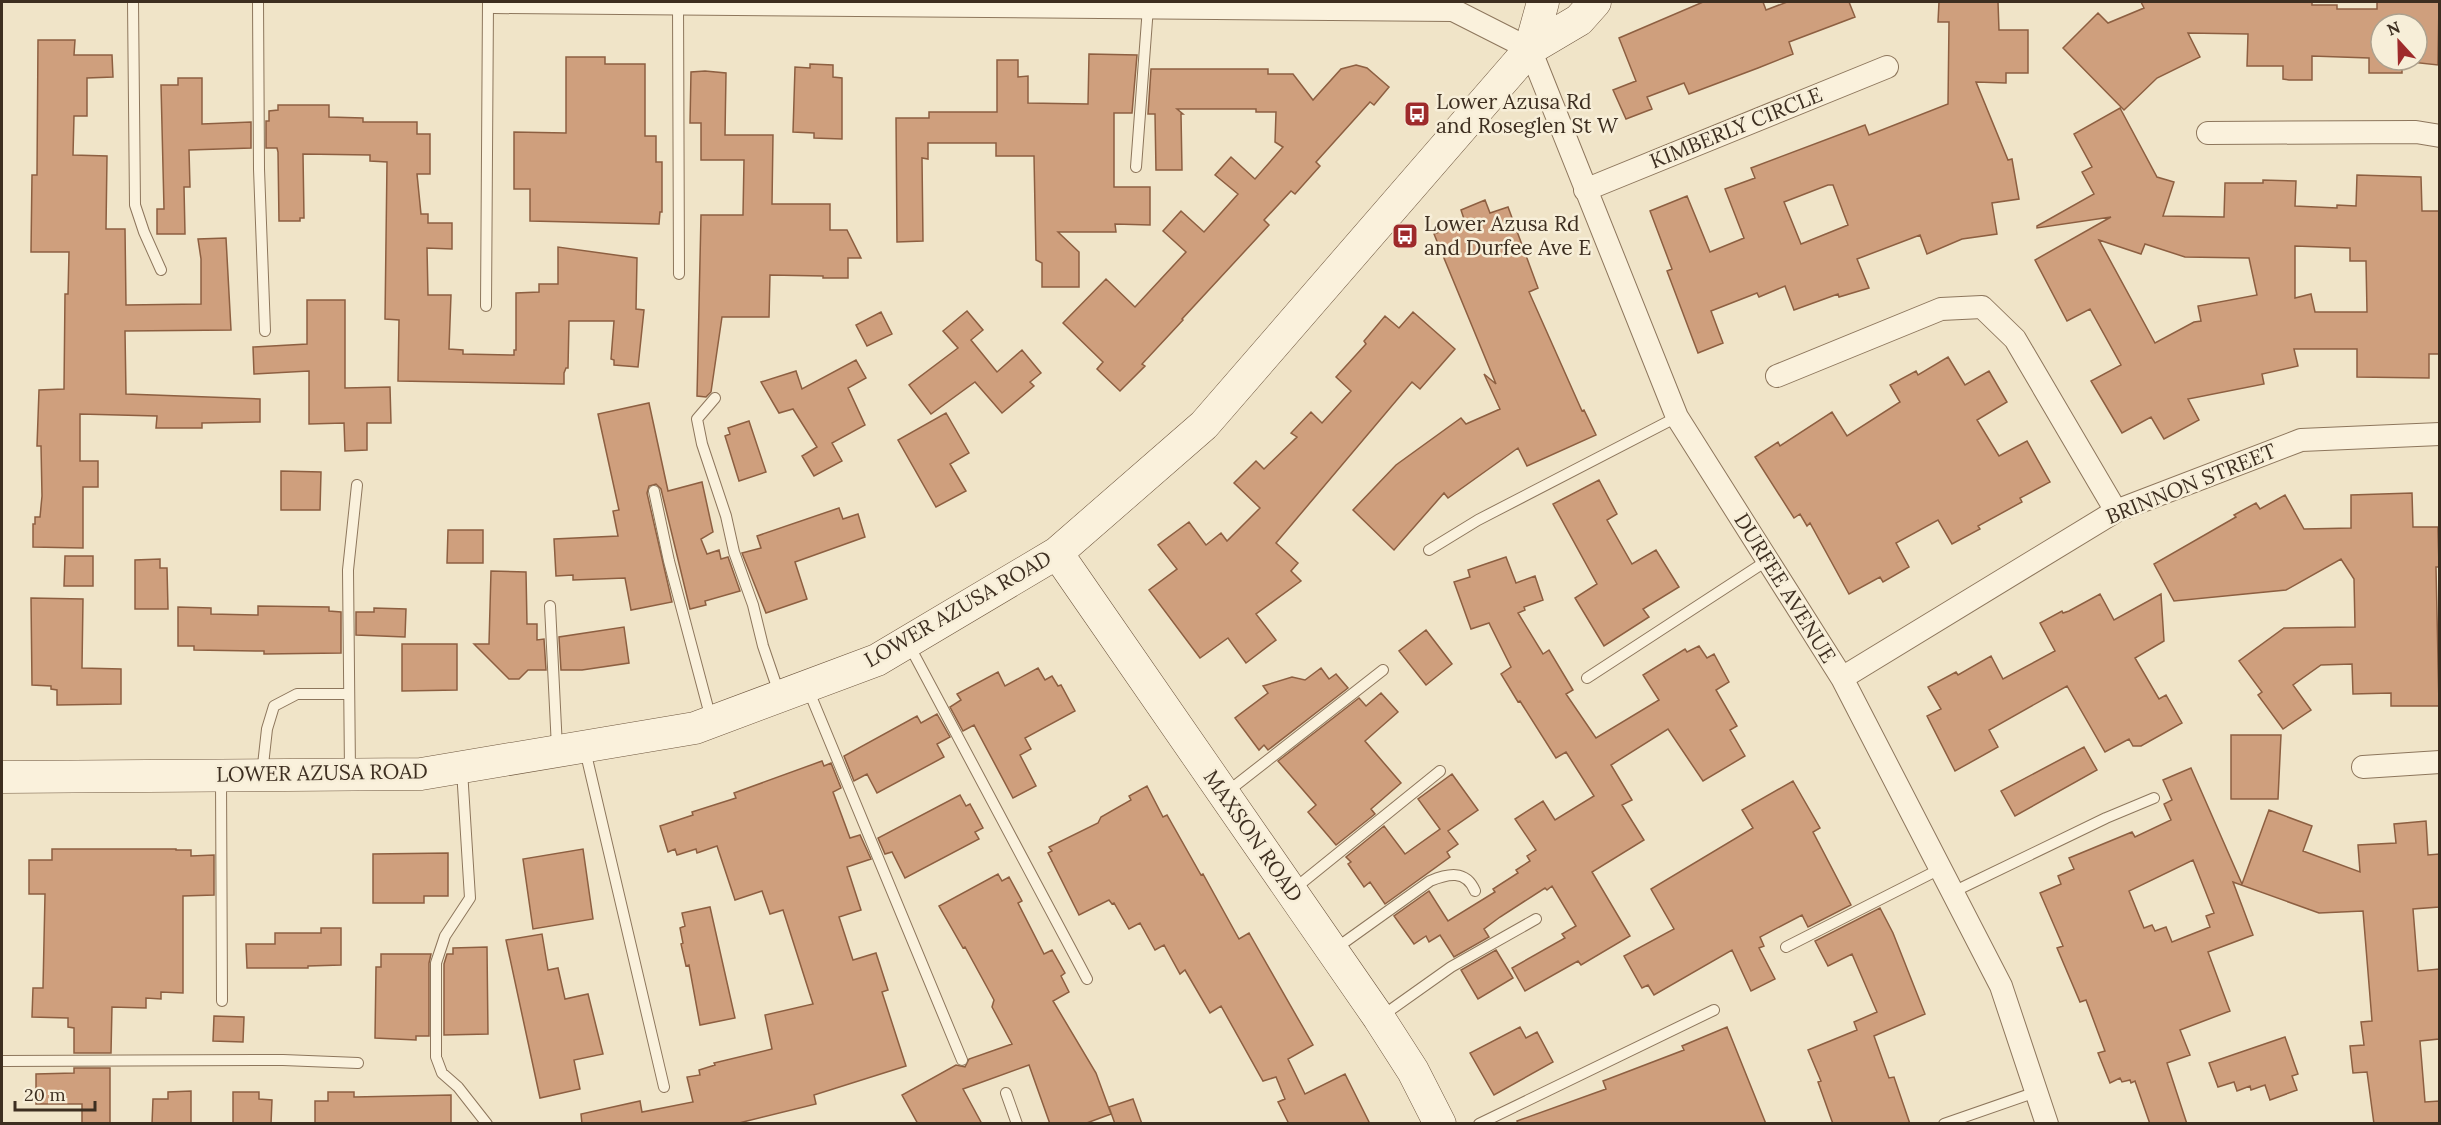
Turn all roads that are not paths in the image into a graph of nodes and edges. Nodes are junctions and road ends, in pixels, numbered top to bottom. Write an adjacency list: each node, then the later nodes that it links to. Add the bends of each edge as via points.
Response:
1 (133, 2): 18 (lane, via 135,205)
2 (258, 2): 21 (lane)
3 (488, 2): 20 (lane)
4 (494, 2): 7 (street)
5 (1543, 2): 12 (main road, LOWER AZUSA ROAD)
6 (1595, 2): 12 (main road, LOWER AZUSA ROAD, via 1580,20)
7 (667, 3): 8 (street); 19 (lane)
8 (789, 3): 9 (street)
9 (908, 3): 11 (street)
10 (1342, 5): 11 (street); 12 (street, via 1453,10)
11 (1148, 7): 16 (lane)
12 (1530, 49): 17 (street, DURFEE AVENUE); 30 (main road, LOWER AZUSA ROAD, via 1204,425)
13 (1887, 67): 17 (street, KIMBERLY CIRCLE)
14 (2208, 133): 15 (street, via 2416,132)
15 (2439, 136)
16 (1136, 167)
17 (1585, 189): 24 (street, DURFEE AVENUE)
18 (161, 270)
19 (679, 274)
20 (486, 306)
21 (265, 331)
22 (1777, 376): 28 (street, via 1941,309 1982,307 2015,339)
23 (715, 398): 37 (lane, via 697,419 702,444 763,646)
24 (1677, 417): 29 (lane, via 1478,520); 31 (street, DURFEE AVENUE)
25 (2439, 435): 28 (street, BRINNON STREET, via 2301,440)
26 (357, 485): 38 (lane, via 348,570)
27 (654, 491): 39 (lane)
28 (2116, 510): 36 (street, BRINNON STREET)
29 (1429, 550)
30 (1058, 553): 33 (main road, LOWER AZUSA ROAD); 49 (main road, MAXSON ROAD)
31 (1768, 560): 35 (lane); 36 (street, DURFEE AVENUE)
32 (550, 606): 40 (lane)
33 (907, 642): 37 (main road, LOWER AZUSA ROAD, via 877,660); 58 (lane)
34 (1383, 670): 49 (lane)
35 (1587, 678)
36 (1842, 678): 51 (street, DURFEE AVENUE)
37 (794, 691): 39 (main road, LOWER AZUSA ROAD); 62 (lane)
38 (349, 694): 45 (lane); 47 (lane, via 297,694 274,706)
39 (711, 722): 40 (main road, LOWER AZUSA ROAD)
40 (571, 749): 42 (main road, LOWER AZUSA ROAD); 65 (lane)
41 (2439, 762): 43 (street)
42 (462, 767): 45 (main road, LOWER AZUSA ROAD, via 421,774); 68 (lane, via 470,898 445,936 436,963 436,1058 442,1073)
43 (2362, 767)
44 (1440, 771): 52 (lane)
45 (350, 774): 47 (main road, LOWER AZUSA ROAD)
46 (221, 775): 47 (main road, LOWER AZUSA ROAD); 48 (main road, LOWER AZUSA ROAD); 59 (lane)
47 (262, 775)
48 (2, 777)
49 (1224, 794): 52 (main road, MAXSON ROAD)
50 (2154, 798): 54 (lane)
51 (1940, 869): 54 (street, DURFEE AVENUE); 56 (lane)
52 (1291, 891): 57 (main road, MAXSON ROAD)
53 (1475, 891): 57 (lane, via 1460,876 1448,873 1430,881)
54 (1953, 892): 66 (street, DURFEE AVENUE, via 2001,986)
55 (1536, 920): 61 (lane, via 1451,967)
56 (1786, 947)
57 (1333, 951): 61 (main road, MAXSON ROAD)
58 (1087, 980)
59 (222, 1001)
60 (1714, 1010): 71 (lane)
61 (1379, 1018): 70 (main road, MAXSON ROAD, via 1413,1071)
62 (962, 1060)
63 (2, 1062): 64 (lane)
64 (358, 1063)
65 (664, 1087)
66 (2036, 1092): 72 (lane); 73 (street, DURFEE AVENUE)
67 (1006, 1093): 69 (lane)
68 (487, 1124)
69 (1017, 1124)
70 (1440, 1124)
71 (1479, 1124)
72 (1944, 1124)
73 (2047, 1124)

